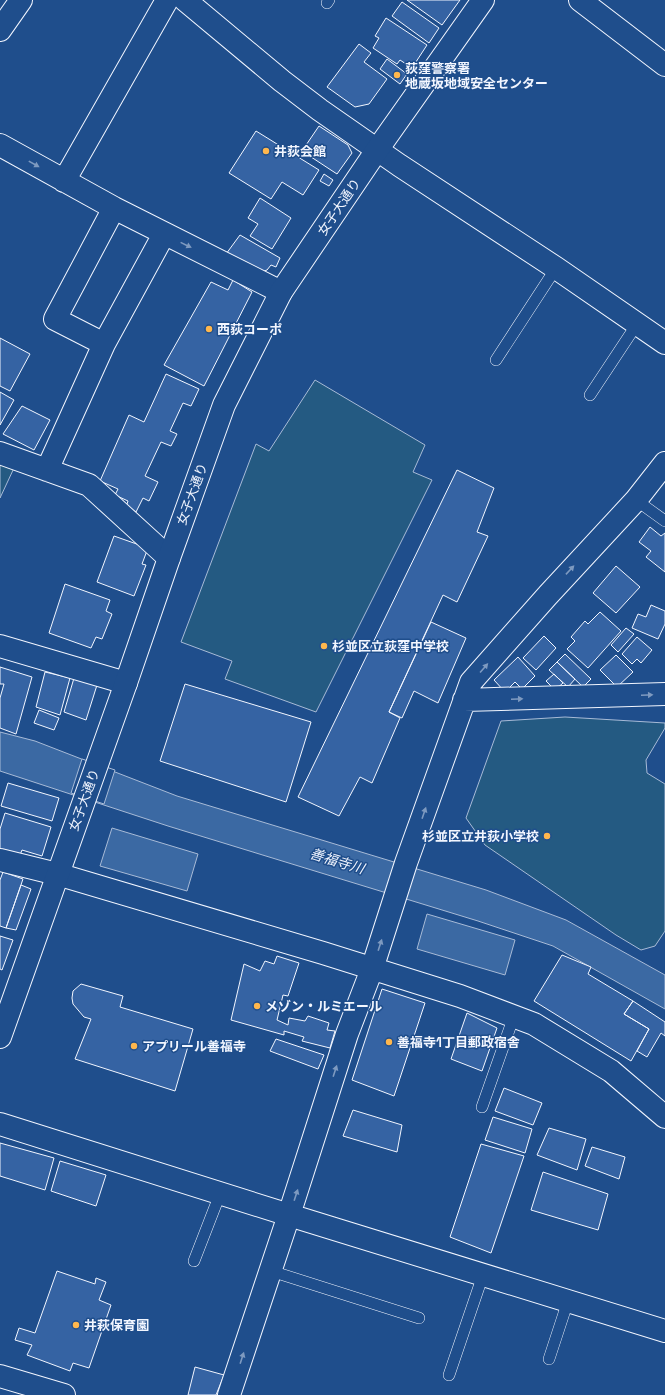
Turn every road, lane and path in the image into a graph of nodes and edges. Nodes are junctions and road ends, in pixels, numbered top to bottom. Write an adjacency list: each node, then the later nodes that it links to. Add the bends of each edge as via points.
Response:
1 (21, 0): 6 (street)
2 (167, 0): 10 (street)
3 (185, 0): 9 (street, via 282,81)
4 (483, 0): 9 (street, 女子大通り)
5 (580, 0): 7 (street)
6 (0, 30)
7 (665, 65)
8 (0, 146): 10 (street, one-way to 10)
9 (377, 150): 13 (street); 14 (street, 女子大通り)
10 (64, 180): 11 (street)
11 (114, 208): 12 (street); 17 (street, via 55,319)
12 (164, 234): 14 (street, one-way to 14); 17 (street)
13 (556, 268): 15 (street); 18 (lane)
14 (281, 292): 25 (street, 女子大通り, via 224,405)
15 (637, 324): 16 (street); 19 (lane)
16 (665, 343)
17 (104, 344): 22 (street)
18 (496, 360)
19 (590, 395)
20 (0, 453): 22 (street)
21 (665, 463): 23 (street)
22 (46, 470): 25 (street, via 89,486)
23 (636, 500): 24 (lane); 29 (street, one-way to 23, via 471,682)
24 (665, 521)
25 (169, 558): 27 (street, 女子大通り)
26 (0, 646): 27 (street)
27 (126, 683): 31 (street, 女子大通り)
28 (665, 694): 29 (street, one-way to 28)
29 (464, 700): 32 (street, one-way to 29, via 406,863)
30 (0, 860): 31 (street)
31 (57, 874): 32 (street); 34 (street, 女子大通り)
32 (372, 969): 33 (street, via 460,996); 39 (street, one-way to 32, via 347,1034)
33 (514, 1016): 35 (lane); 36 (street, via 534,1024 611,1071)
34 (0, 1037)
35 (482, 1107)
36 (665, 1117)
37 (0, 1124): 38 (street)
38 (220, 1194): 39 (street); 40 (lane)
39 (289, 1215): 41 (street); 42 (street)
40 (194, 1261)
41 (270, 1271): 44 (lane); 50 (street, one-way to 41)
42 (483, 1275): 43 (street); 47 (lane)
43 (568, 1301): 45 (street); 46 (lane)
44 (419, 1318)
45 (665, 1331)
46 (549, 1359)
47 (448, 1375)
48 (0, 1376): 49 (street)
49 (64, 1395)
50 (229, 1395)

